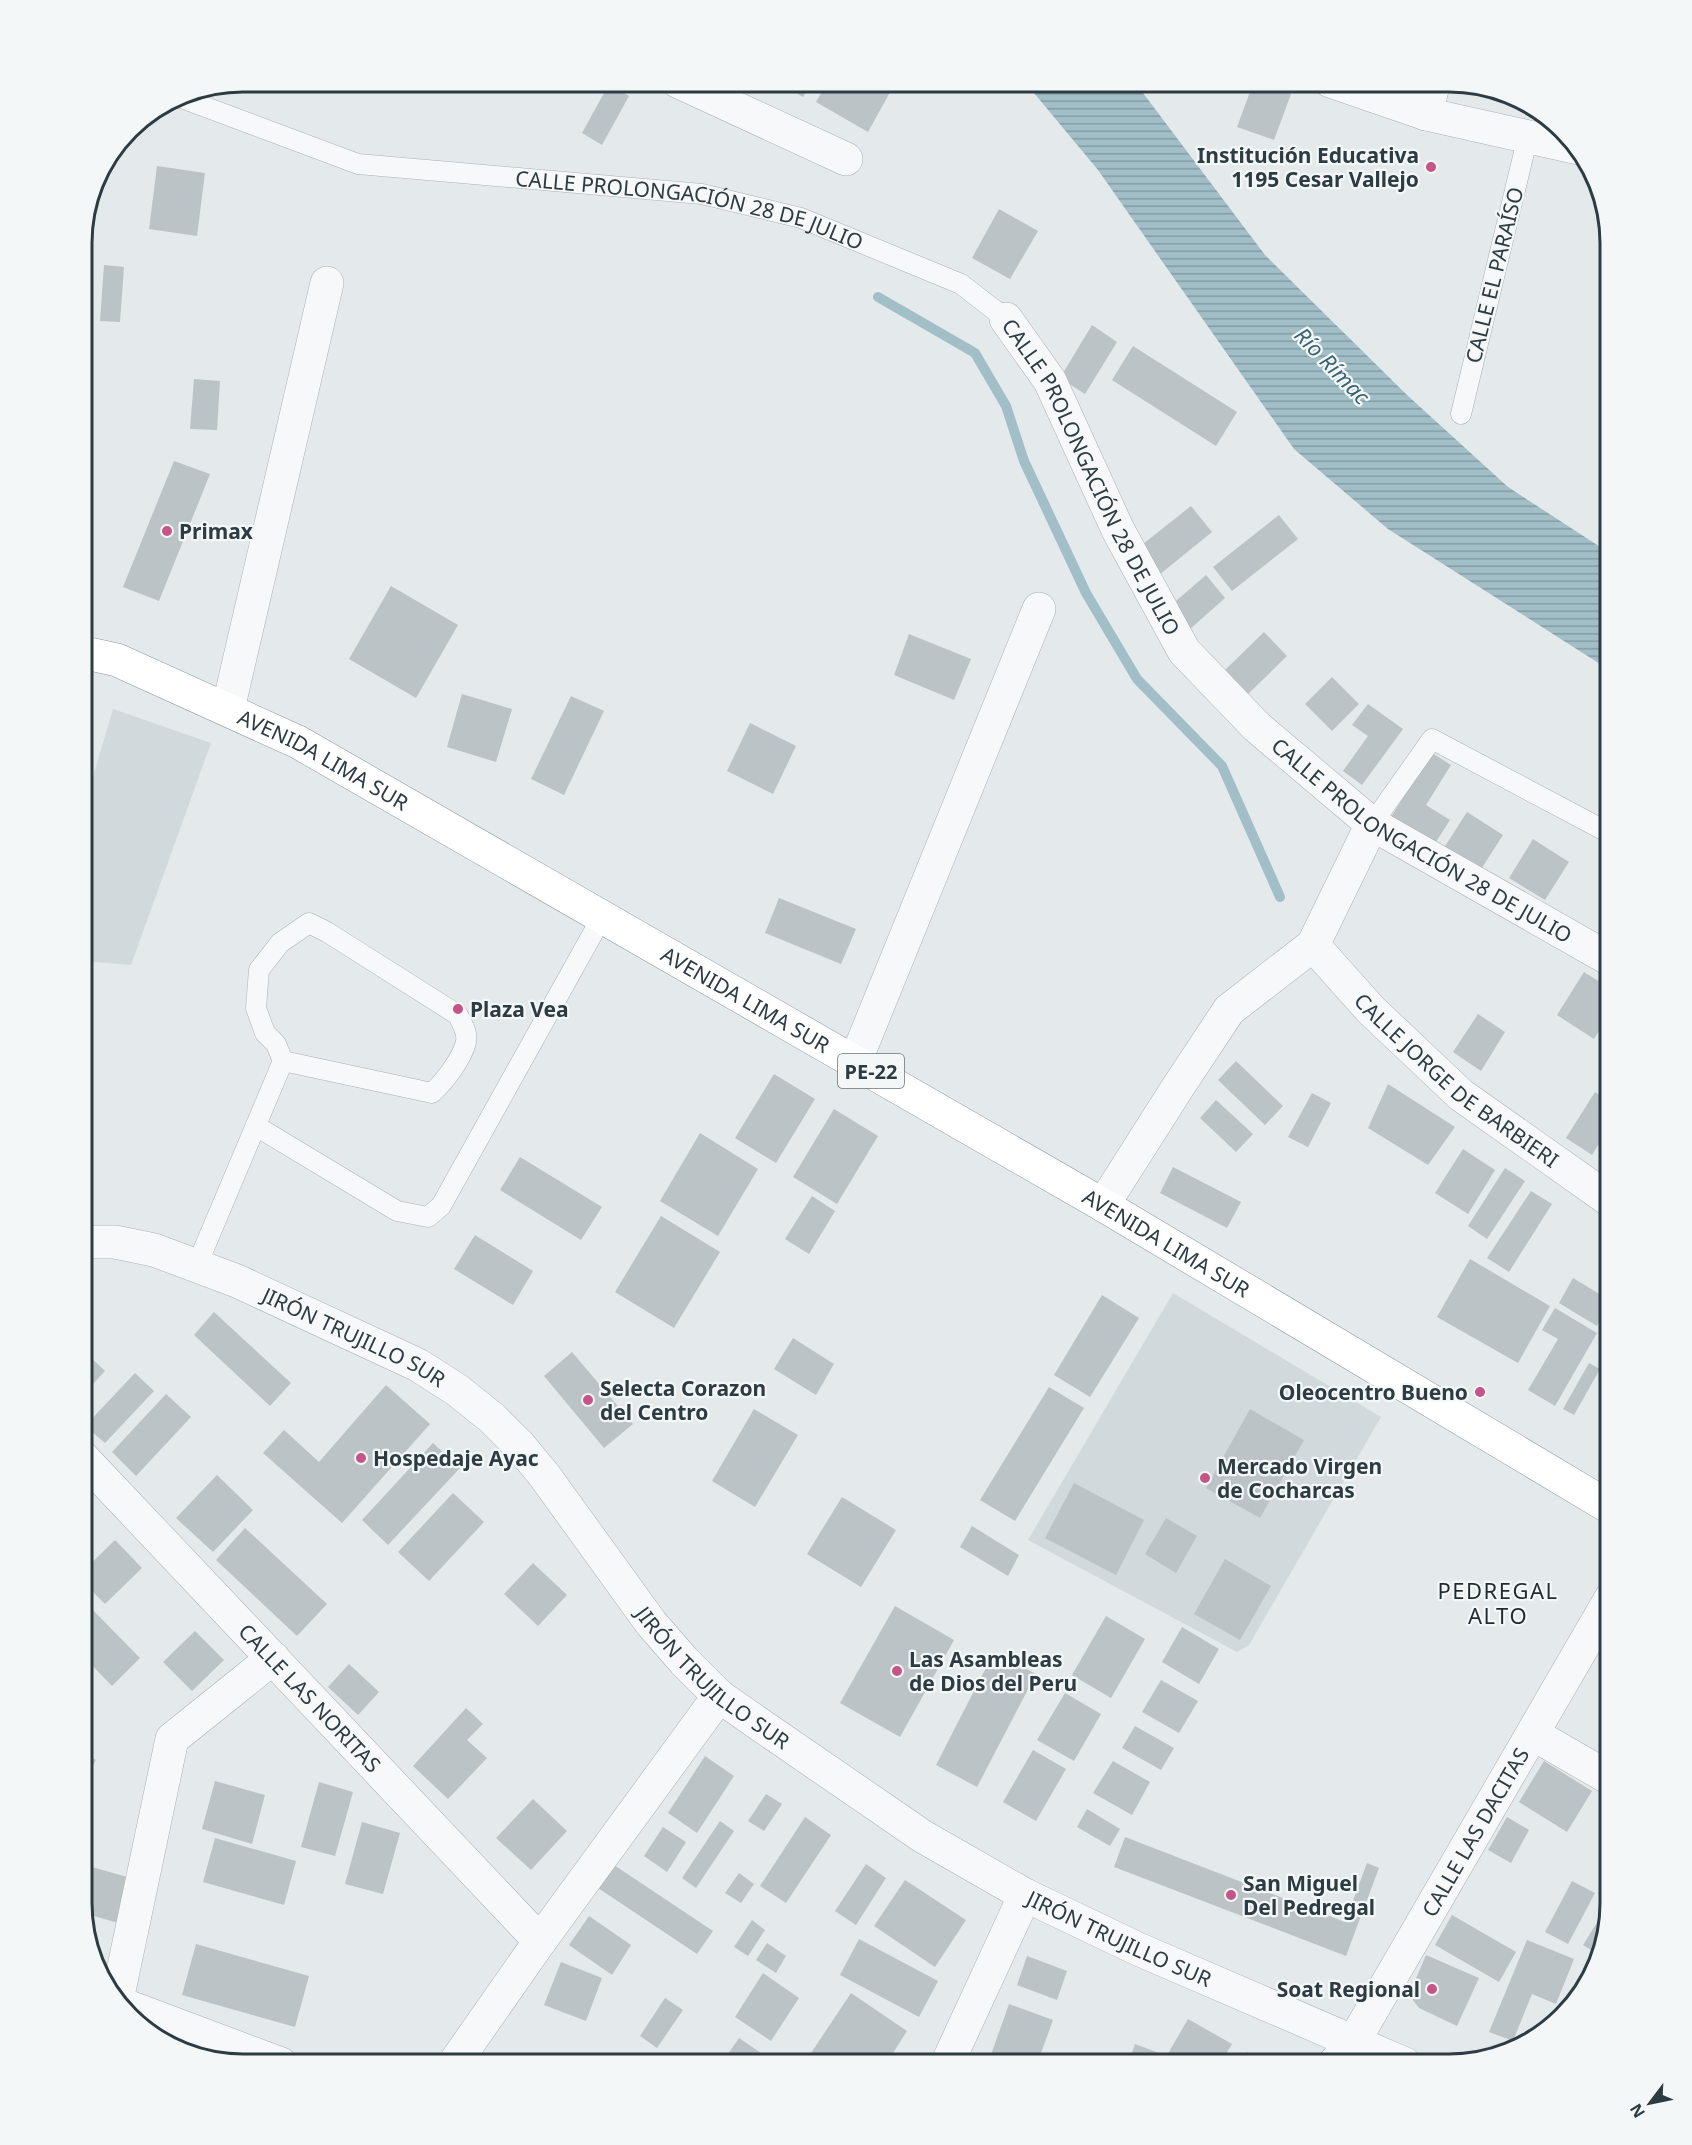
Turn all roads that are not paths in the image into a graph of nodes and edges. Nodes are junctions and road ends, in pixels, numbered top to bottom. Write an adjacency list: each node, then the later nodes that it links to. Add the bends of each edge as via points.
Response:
1 (701, 92): 8 (street)
2 (1362, 92): 5 (street)
3 (1431, 92): 5 (street)
4 (190, 101): 10 (lane, CALLE PROLONGACIÓN 28 DE JULIO, via 358,164 702,194 801,218 961,284)
5 (1426, 114): 6 (street)
6 (1528, 136): 7 (street); 11 (lane, CALLE EL PARAÍSO)
7 (1564, 145)
8 (846, 159)
9 (327, 284): 14 (street)
10 (1006, 319): 15 (street, CALLE PROLONGACIÓN 28 DE JULIO, via 1050,381 1118,530 1184,651 1257,727)
11 (1461, 414)
12 (1039, 609): 21 (street)
13 (92, 654): 14 (highway, AVENIDA LIMA SUR / PE-22, via 117,660)
14 (228, 710): 17 (highway, AVENIDA LIMA SUR / PE-22, via 298,742)
15 (1372, 824): 16 (lane, via 1432,739); 18 (street); 19 (street, CALLE PROLONGACIÓN 28 DE JULIO)
16 (1600, 828)
17 (602, 917): 21 (highway, AVENIDA LIMA SUR / PE-22); 22 (lane, via 441,1206 428,1217 397,1212)
18 (1312, 945): 23 (street, CALLE JORGE DE BARBIERI, via 1371,1010 1461,1095); 24 (street, via 1229,1010)
19 (1600, 954)
20 (283, 1062): 20 (lane, via 276,1044 265,1033 256,1008 258,969 280,943 309,923 458,1015 465,1029 466,1043 447,1079 432,1093); 22 (lane)
21 (855, 1062): 24 (highway, AVENIDA LIMA SUR / PE-22)
22 (256, 1126): 26 (lane)
23 (1600, 1193)
24 (1103, 1205): 28 (highway, AVENIDA LIMA SUR / PE-22)
25 (92, 1242): 26 (street, JIRÓN TRUJILLO SUR, via 154,1250)
26 (197, 1265): 31 (street, JIRÓN TRUJILLO SUR, via 418,1365 492,1418 544,1475 651,1623)
27 (92, 1468): 30 (street, CALLE LAS NORITAS)
28 (1600, 1501)
29 (1600, 1617): 32 (street, CALLE LAS DACITAS)
30 (273, 1658): 35 (street, CALLE LAS NORITAS); 36 (street, via 172,1740)
31 (719, 1696): 34 (street, JIRÓN TRUJILLO SUR, via 922,1836); 35 (street)
32 (1533, 1734): 33 (street); 38 (street, CALLE LAS DACITAS)
33 (1600, 1773)
34 (1025, 1895): 38 (street, JIRÓN TRUJILLO SUR); 41 (street)
35 (540, 1941): 40 (street)
36 (119, 1989)
37 (137, 2010): 39 (street)
38 (1344, 2052)
39 (254, 2054)
40 (461, 2054)
41 (952, 2054)

